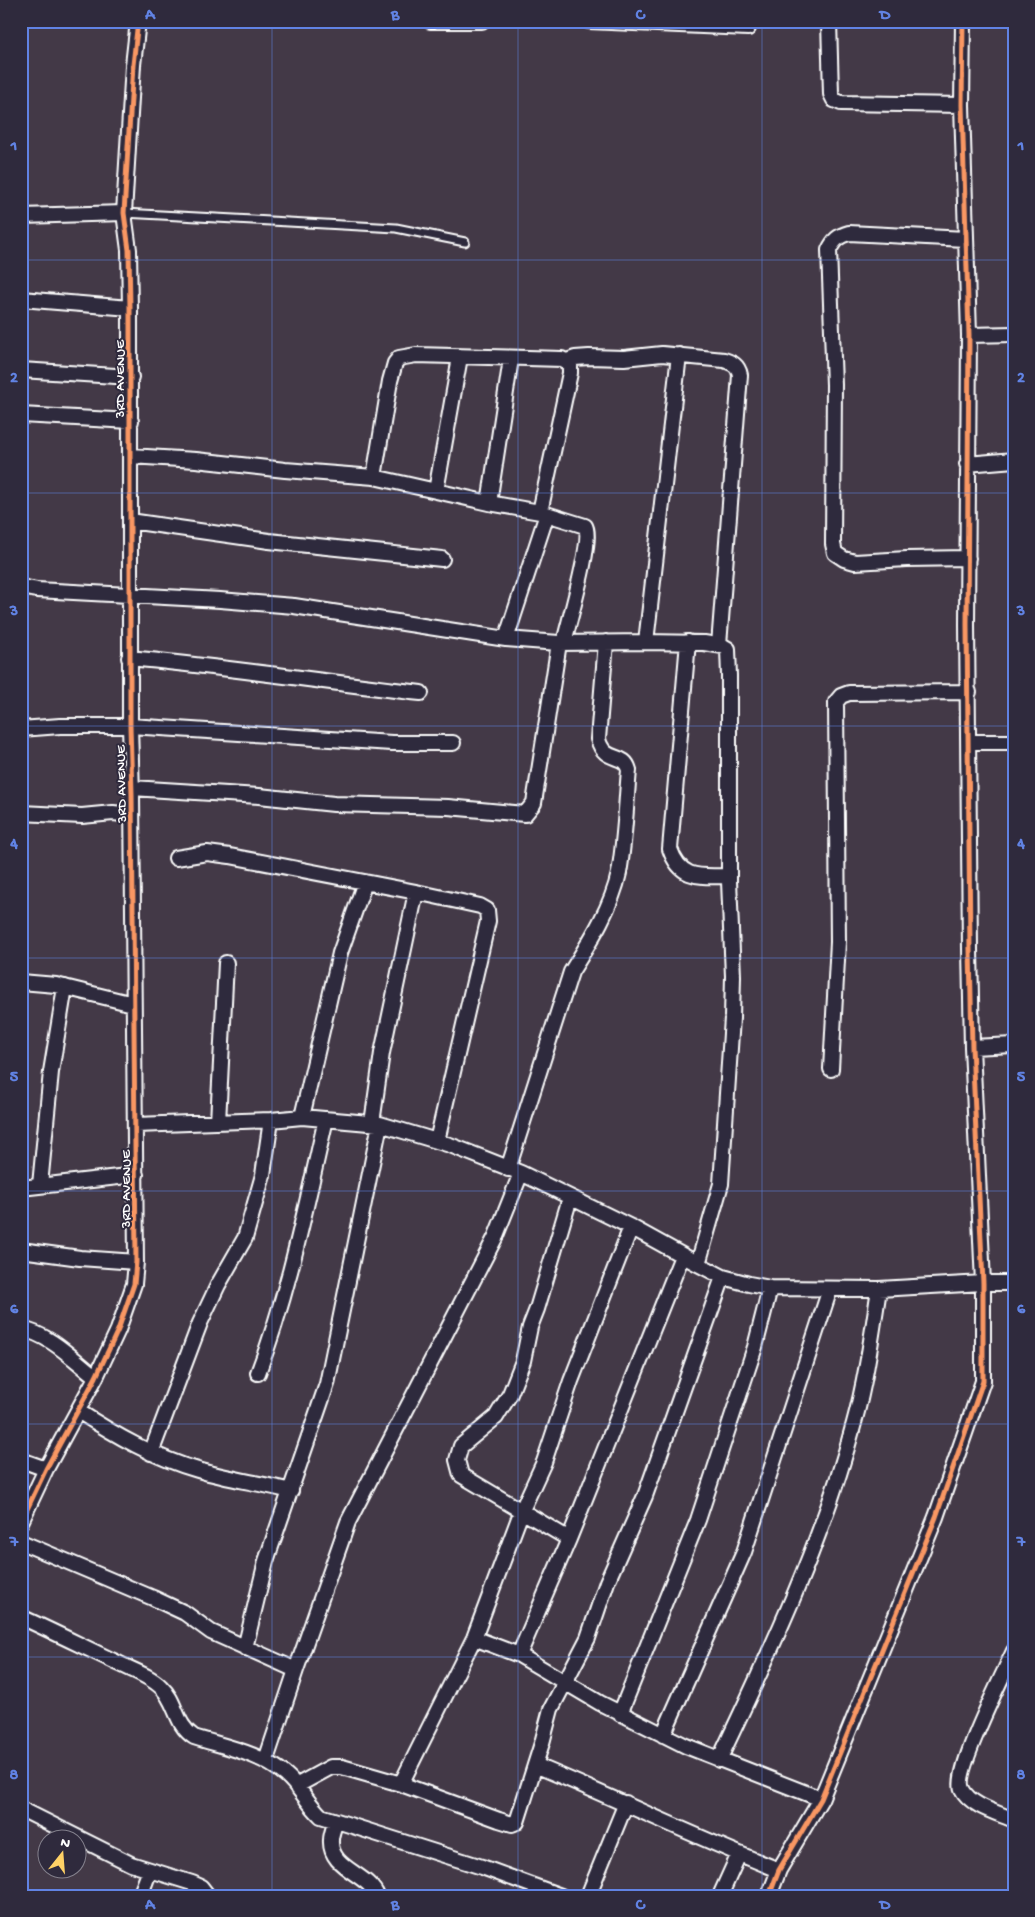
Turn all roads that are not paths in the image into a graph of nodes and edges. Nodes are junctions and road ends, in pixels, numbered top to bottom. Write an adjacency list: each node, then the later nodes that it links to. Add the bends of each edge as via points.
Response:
1 (138, 21): 9 (street, 3RD AVENUE)
2 (430, 21): 3 (street)
3 (482, 21)
4 (588, 21): 7 (street)
5 (829, 21): 8 (street, via 830,87 834,100 860,104)
6 (963, 21): 8 (street)
7 (748, 28)
8 (962, 105): 11 (street)
9 (124, 213): 10 (street); 12 (lane, via 396,228); 14 (street, 3RD AVENUE, via 129,250)
10 (21, 216)
11 (965, 239): 16 (street); 33 (street, via 849,233 840,235 829,250 835,552 855,562)
12 (465, 242)
13 (21, 299): 14 (street)
14 (130, 308): 22 (street, 3RD AVENUE)
15 (1014, 334): 16 (street)
16 (968, 335): 27 (street)
17 (679, 356): 20 (street, via 589,357); 39 (street); 42 (street, via 732,363 739,369 740,376)
18 (460, 357): 19 (street); 28 (street, via 416,355 399,358 395,363); 29 (street)
19 (511, 359): 20 (street); 30 (street)
20 (567, 361): 31 (street, via 570,365 566,395)
21 (21, 370): 22 (street)
22 (131, 377): 24 (street, 3RD AVENUE)
23 (21, 415): 24 (street)
24 (131, 421): 25 (street, 3RD AVENUE)
25 (130, 456): 28 (street); 32 (street, 3RD AVENUE)
26 (1014, 460): 27 (street)
27 (967, 464): 33 (street)
28 (374, 477): 29 (street)
29 (436, 491): 30 (street)
30 (490, 503): 31 (street)
31 (544, 513): 37 (street); 41 (street, via 576,522 588,530 586,550)
32 (130, 521): 34 (street, via 269,541); 36 (street, 3RD AVENUE)
33 (968, 558): 44 (street)
34 (442, 559)
35 (21, 586): 36 (street, via 37,590)
36 (129, 595): 37 (street, via 294,606); 43 (street, 3RD AVENUE)
37 (506, 640): 41 (street)
38 (606, 642): 39 (street); 41 (street); 72 (street, via 598,739 601,749 608,756 623,761 629,770 619,874 606,910 571,972)
39 (646, 642): 40 (street)
40 (688, 642): 42 (street); 55 (street, via 670,849 674,860 687,874)
41 (561, 643): 51 (street, via 534,803 525,814 448,807 334,804)
42 (719, 645): 55 (street, via 728,651)
43 (129, 658): 45 (street); 46 (street, 3RD AVENUE)
44 (969, 692): 48 (street); 64 (street, via 849,693 836,702 838,942)
45 (421, 693)
46 (130, 726): 47 (street); 50 (street, via 392,743); 51 (street, 3RD AVENUE)
47 (21, 729)
48 (969, 742): 49 (street); 63 (street)
49 (1014, 742)
50 (452, 743)
51 (132, 788): 53 (street, 3RD AVENUE)
52 (21, 813): 53 (street)
53 (132, 815): 61 (street, 3RD AVENUE)
54 (176, 858): 56 (street, via 207,853)
55 (729, 876): 81 (street, via 732,1018 721,1184)
56 (365, 882): 57 (street); 65 (street, via 340,953)
57 (416, 892): 69 (street, via 382,1053); 71 (street, via 480,906 488,912)
58 (226, 963): 68 (street)
59 (21, 982): 60 (street)
60 (65, 987): 61 (street); 74 (street, via 51,1072)
61 (133, 1004): 70 (street, 3RD AVENUE)
62 (1014, 1045): 63 (street)
63 (972, 1047): 83 (street)
64 (831, 1069)
65 (302, 1117): 66 (street); 67 (street)
66 (326, 1119): 69 (street); 89 (street, via 274,1332)
67 (271, 1120): 68 (street); 92 (street, via 263,1175 245,1238 200,1323)
68 (218, 1122): 70 (street)
69 (376, 1124): 71 (street); 95 (street, via 327,1384)
70 (136, 1126): 73 (street, 3RD AVENUE)
71 (437, 1141): 72 (street)
72 (514, 1171): 76 (street); 105 (street, via 495,1238 348,1522)
73 (136, 1175): 74 (street); 80 (street, 3RD AVENUE)
74 (40, 1186): 75 (street)
75 (21, 1188)
76 (570, 1198): 77 (street); 96 (street, via 530,1327 523,1361 510,1394 496,1417 461,1446 457,1460 461,1475)
77 (631, 1227): 79 (street); 96 (street, via 571,1381 544,1462)
78 (21, 1250): 80 (street)
79 (682, 1256): 81 (street); 98 (street)
80 (136, 1262): 90 (street, 3RD AVENUE, via 134,1284 118,1330)
81 (698, 1264): 82 (street)
82 (723, 1277): 85 (street); 106 (street, via 646,1496 607,1582 588,1638)
83 (983, 1283): 84 (street); 87 (street); 114 (street, via 983,1381 936,1517)
84 (1014, 1283)
85 (770, 1288): 86 (street); 107 (street, via 755,1347 698,1520)
86 (830, 1289): 87 (street); 108 (street, via 744,1552)
87 (879, 1290): 110 (street, via 854,1423 824,1518)
88 (21, 1329): 90 (street, via 46,1338)
89 (258, 1373)
90 (96, 1377): 91 (street, 3RD AVENUE)
91 (78, 1411): 92 (street); 94 (street, 3RD AVENUE)
92 (151, 1453): 95 (street, via 197,1470)
93 (21, 1460): 94 (street)
94 (46, 1469): 97 (street, 3RD AVENUE)
95 (291, 1491): 102 (street, via 266,1561)
96 (522, 1510): 98 (street); 101 (street)
97 (21, 1522)
98 (569, 1539): 104 (street)
99 (21, 1542): 102 (street, via 177,1609 211,1632)
100 (21, 1617): 109 (street, via 160,1686 172,1700 185,1731 194,1737)
101 (474, 1638): 104 (street); 112 (street)
102 (245, 1648): 105 (street)
103 (1014, 1651): 117 (street, via 968,1756 961,1782 961,1788 972,1800)
104 (519, 1655): 106 (street)
105 (296, 1670): 109 (street)
106 (565, 1683): 107 (street); 111 (street, via 551,1709)
107 (620, 1714): 108 (street)
108 (664, 1735): 110 (street)
109 (266, 1760): 113 (street)
110 (719, 1760): 114 (street)
111 (535, 1765): 112 (street, via 520,1816 514,1824); 115 (street)
112 (401, 1784): 113 (street, via 342,1767 331,1767)
113 (296, 1786): 118 (street, via 321,1816)
114 (821, 1799): 121 (street)
115 (626, 1804): 119 (street); 126 (street)
116 (21, 1809): 120 (street, via 131,1864)
117 (1014, 1820)
118 (336, 1821): 124 (street, via 331,1841 333,1853 338,1861 368,1883); 125 (street, via 482,1867)
119 (739, 1854): 121 (street); 127 (street)
120 (150, 1870): 122 (street); 123 (street, via 201,1887)
121 (779, 1870): 128 (street)
122 (140, 1896)
123 (208, 1896)
124 (377, 1896)
125 (561, 1896)
126 (588, 1896)
127 (720, 1896)
128 (769, 1896)

